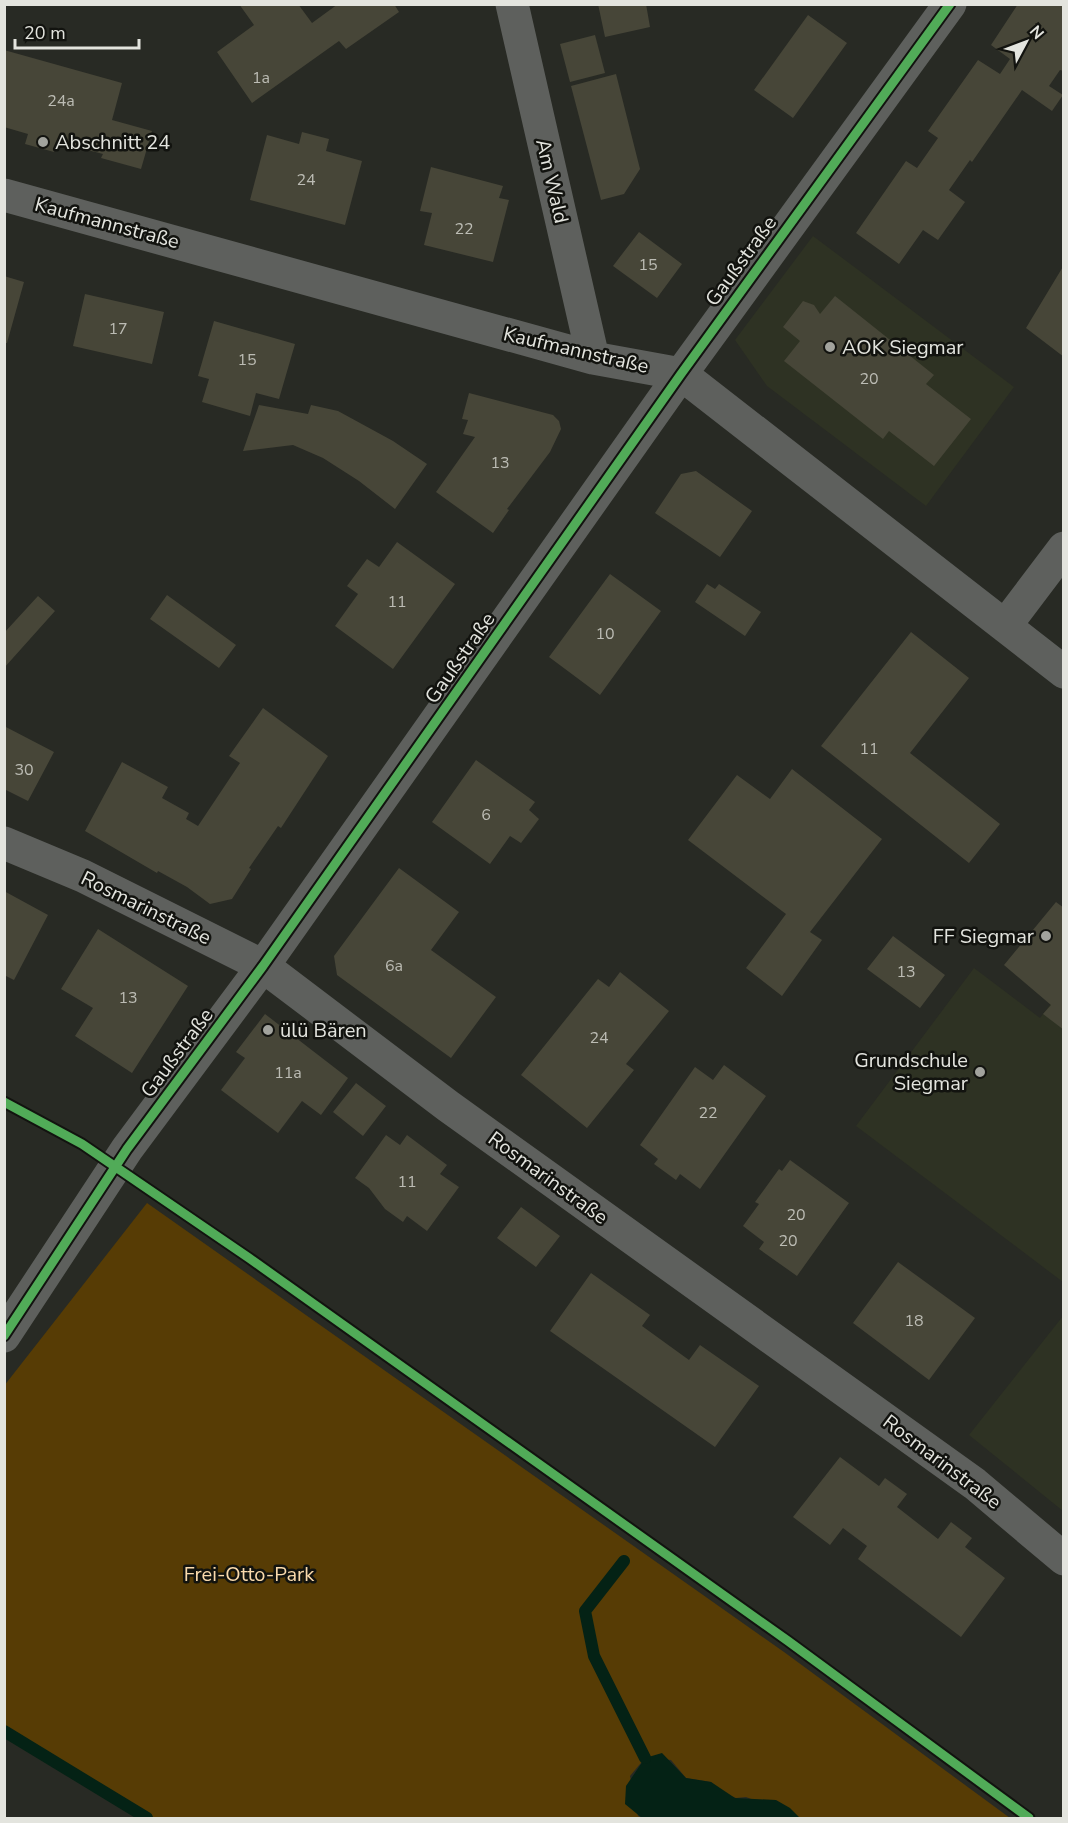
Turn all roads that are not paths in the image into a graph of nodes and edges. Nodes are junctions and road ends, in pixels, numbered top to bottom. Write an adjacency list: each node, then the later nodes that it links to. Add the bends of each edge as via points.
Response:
1 (512, 4): 4 (street, Am Wald)
2 (950, 4): 5 (street, Gaußstraße)
3 (4, 195): 4 (street, Kaufmannstraße)
4 (593, 358): 5 (street, Kaufmannstraße)
5 (681, 374): 7 (street, Kaufmannstraße); 10 (street, Gaußstraße)
6 (1064, 548): 7 (street)
7 (1005, 626): 8 (street, Kaufmannstraße)
8 (1064, 672)
9 (4, 843): 10 (street, Rosmarinstraße, via 83,876)
10 (263, 966): 11 (street, Gaußstraße, via 127,1149); 12 (street, Rosmarinstraße, via 448,1106 975,1484)
11 (4, 1336)
12 (1064, 1559)

